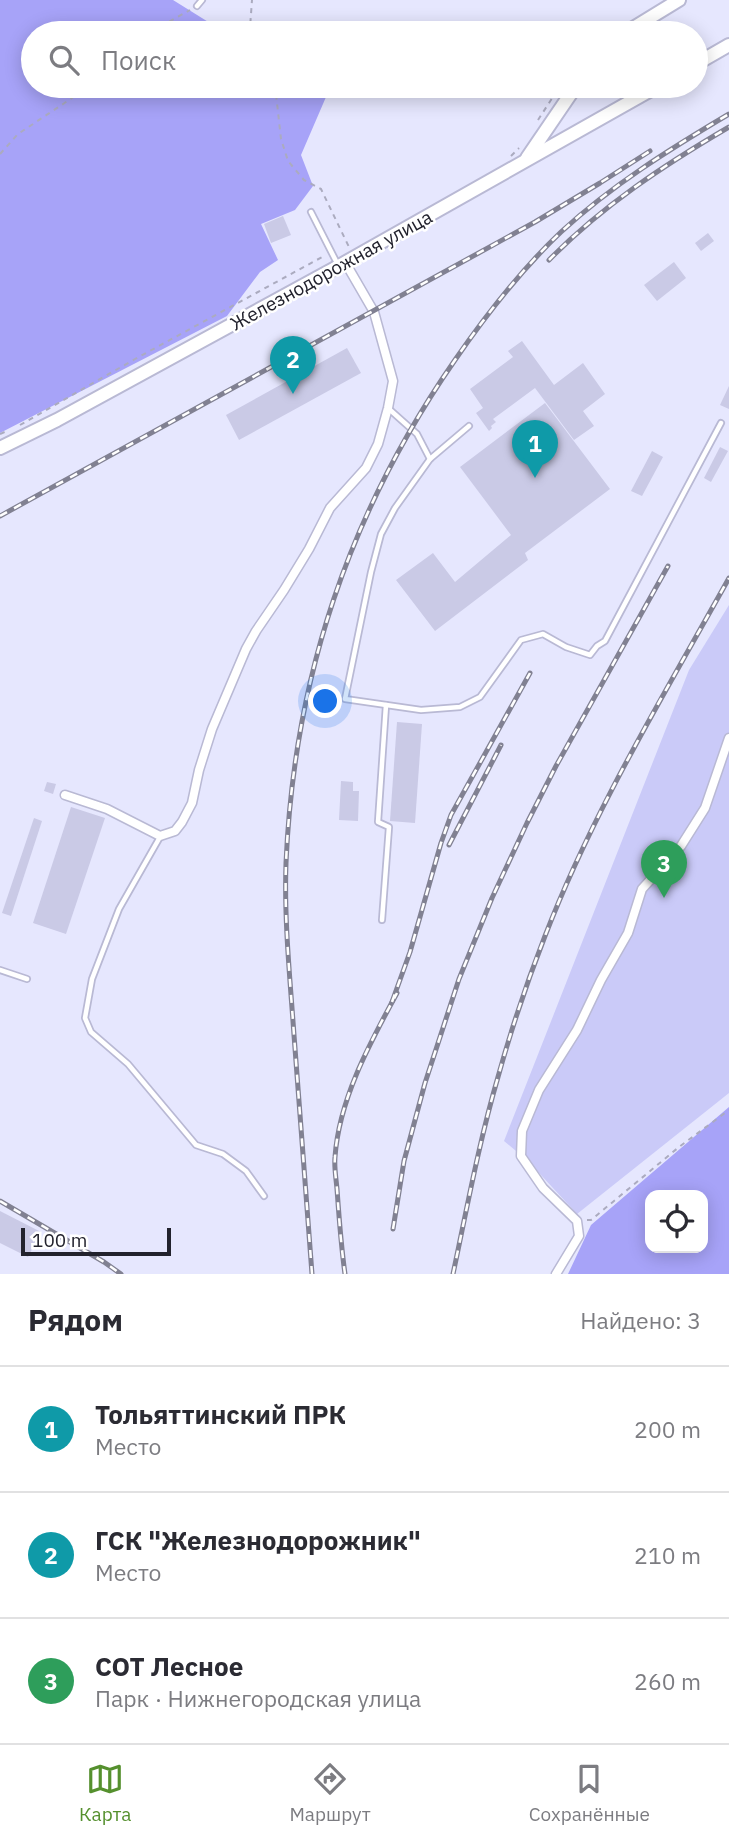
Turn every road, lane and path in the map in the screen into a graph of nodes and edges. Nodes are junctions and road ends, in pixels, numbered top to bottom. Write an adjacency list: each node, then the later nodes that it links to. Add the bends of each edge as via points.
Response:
1 (202, 0): 4 (lane)
2 (252, 0): 6 (path)
3 (672, 2): 7 (main road)
4 (197, 6): 5 (path)
5 (170, 21)
6 (250, 21)
7 (644, 21)
8 (729, 45): 9 (main road)
9 (708, 57)
10 (72, 98): 17 (path, via 18,134)
11 (276, 98): 21 (path, via 288,161 304,180 321,189 349,247)
12 (552, 98): 15 (path)
13 (568, 98): 19 (main road)
14 (634, 98): 19 (main road, Железнодорожная улица)
15 (534, 126)
16 (521, 146): 18 (path)
17 (0, 154)
18 (506, 160)
19 (524, 162): 21 (main road, Железнодорожная улица)
20 (311, 212): 21 (lane)
21 (339, 261): 22 (street, via 374,312 393,381); 25 (path, via 322,257); 26 (main road, Железнодорожная улица)
22 (388, 408): 27 (lane, via 417,434); 31 (street, via 366,468 330,508 246,649 212,729 192,803 182,822 175,831)
23 (722, 423): 28 (lane, via 605,641 590,655 543,634 521,640 480,696 460,708 421,710)
24 (469, 426): 27 (lane)
25 (0, 434)
26 (0, 448)
27 (430, 459): 28 (lane, via 382,534 345,699)
28 (386, 705): 32 (lane, via 379,822 390,827)
29 (729, 738): 37 (street, via 705,808 681,846 642,889 628,933 539,1090 522,1131 521,1156 543,1188)
30 (65, 796): 31 (street, via 107,809)
31 (160, 836): 36 (lane, via 119,909 92,979 85,1018 91,1032 128,1064 196,1145 223,1154 246,1171)
32 (382, 920)
33 (0, 970): 34 (lane)
34 (27, 979)
35 (729, 1110): 37 (path, via 591,1220)
36 (264, 1196)
37 (577, 1222): 38 (street, via 579,1236)
38 (556, 1274)

